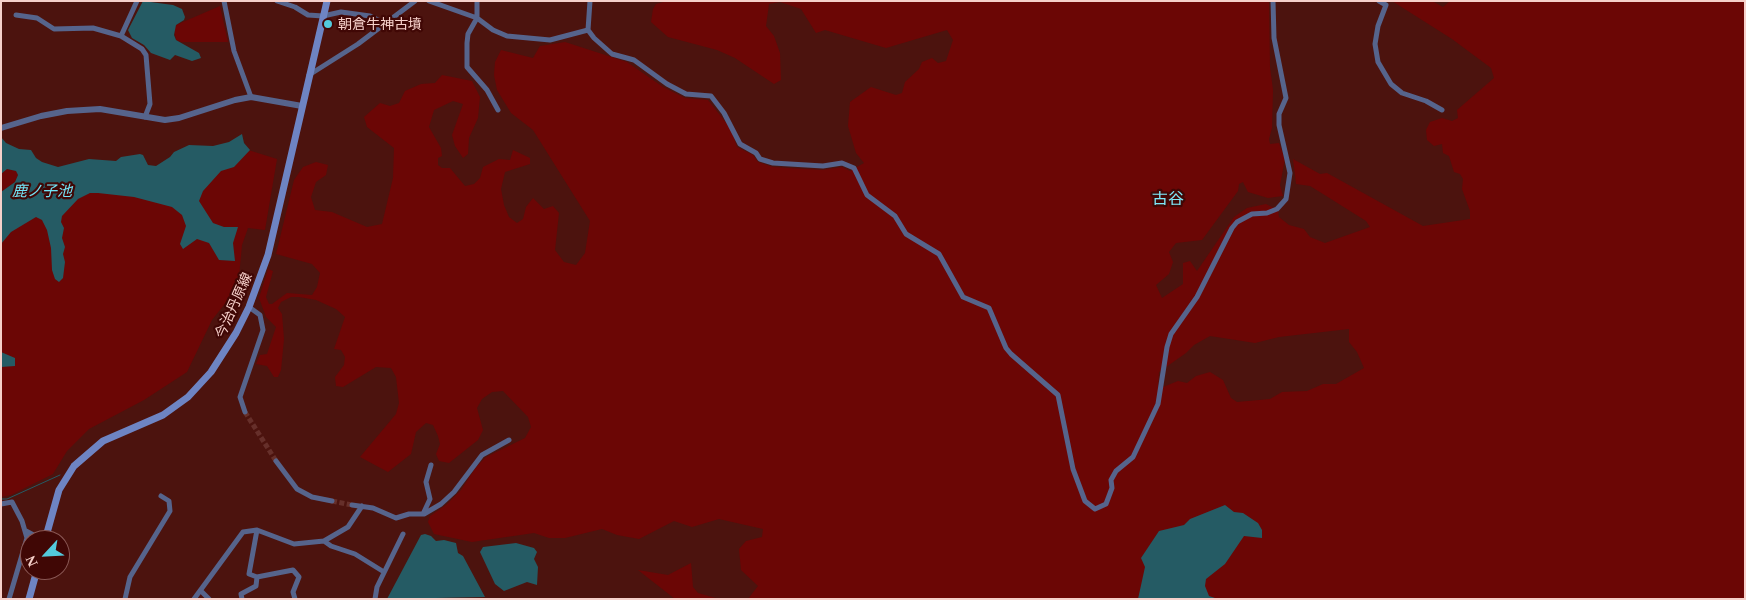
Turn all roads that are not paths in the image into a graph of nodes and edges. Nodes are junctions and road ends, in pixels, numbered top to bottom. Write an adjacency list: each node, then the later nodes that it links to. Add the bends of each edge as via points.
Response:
1 (137, 1): 16 (street)
2 (224, 1): 18 (street, via 234,51)
3 (277, 1): 12 (street, via 308,15)
4 (327, 1): 12 (main road, 今治丹原線)
5 (415, 1): 14 (street)
6 (429, 1): 13 (street)
7 (477, 1): 13 (street)
8 (590, 1): 15 (street)
9 (1273, 1): 15 (street, via 1274,38 1285,92 1279,125 1290,173 1286,199 1277,209 1252,214 1229,232 1197,297 1171,334 1166,347 1158,404 1137,450 1110,480 1112,488 1106,504 1095,509 1085,502 1073,469 1058,394 1011,354 989,308 963,297 939,254 906,234 895,216 867,195 854,168 842,163 823,166 764,161 740,144 711,96 686,94 634,60 612,54)
10 (1379, 1): 21 (street, via 1386,5 1375,44 1378,62 1391,84 1402,93)
11 (16, 15): 16 (street, via 37,18 54,29 94,28)
12 (323, 16): 14 (street, via 351,13 370,16); 17 (main road, 今治丹原線)
13 (477, 18): 15 (street, via 493,30 514,37 550,40); 20 (street, via 468,34 467,67 487,90)
14 (386, 24): 17 (street)
15 (588, 30)
16 (121, 36): 22 (street, via 146,55 150,104)
17 (308, 76): 19 (main road, 今治丹原線)
18 (251, 97): 19 (street); 22 (street, via 179,118)
19 (302, 106): 24 (main road, 今治丹原線, via 268,255)
20 (498, 110)
21 (1442, 110)
22 (145, 117): 23 (street, via 100,110 67,111)
23 (1, 128)
24 (249, 307): 25 (street, via 260,314 263,330 240,397); 36 (main road, 今治丹原線, via 222,358 188,397 163,415 103,441 74,466 59,490)
25 (245, 412)
26 (509, 440): 34 (street, via 482,455 454,492)
27 (276, 462): 30 (street, via 297,489 312,498)
28 (431, 465): 34 (street, via 426,482 430,499)
29 (160, 496): 47 (street, via 169,500 170,511 130,576)
30 (332, 501)
31 (1, 504): 35 (street, via 12,502)
32 (352, 504): 33 (street)
33 (362, 506): 34 (street, via 396,518); 39 (street, via 348,527)
34 (423, 514)
35 (26, 530)
36 (47, 530)
37 (258, 530): 39 (street, via 294,544); 42 (street, via 248,572); 44 (street, via 238,536)
38 (403, 534): 41 (street)
39 (324, 541): 41 (street, via 355,554)
40 (20, 562): 45 (street)
41 (384, 572): 52 (street)
42 (257, 577): 50 (street, via 256,586 241,594); 51 (street, via 293,570 299,577 293,592)
43 (34, 580): 46 (main road)
44 (201, 591): 48 (street); 49 (street)
45 (9, 599)
46 (29, 599)
47 (125, 599)
48 (194, 599)
49 (209, 599)
50 (242, 599)
51 (295, 599)
52 (375, 599)

